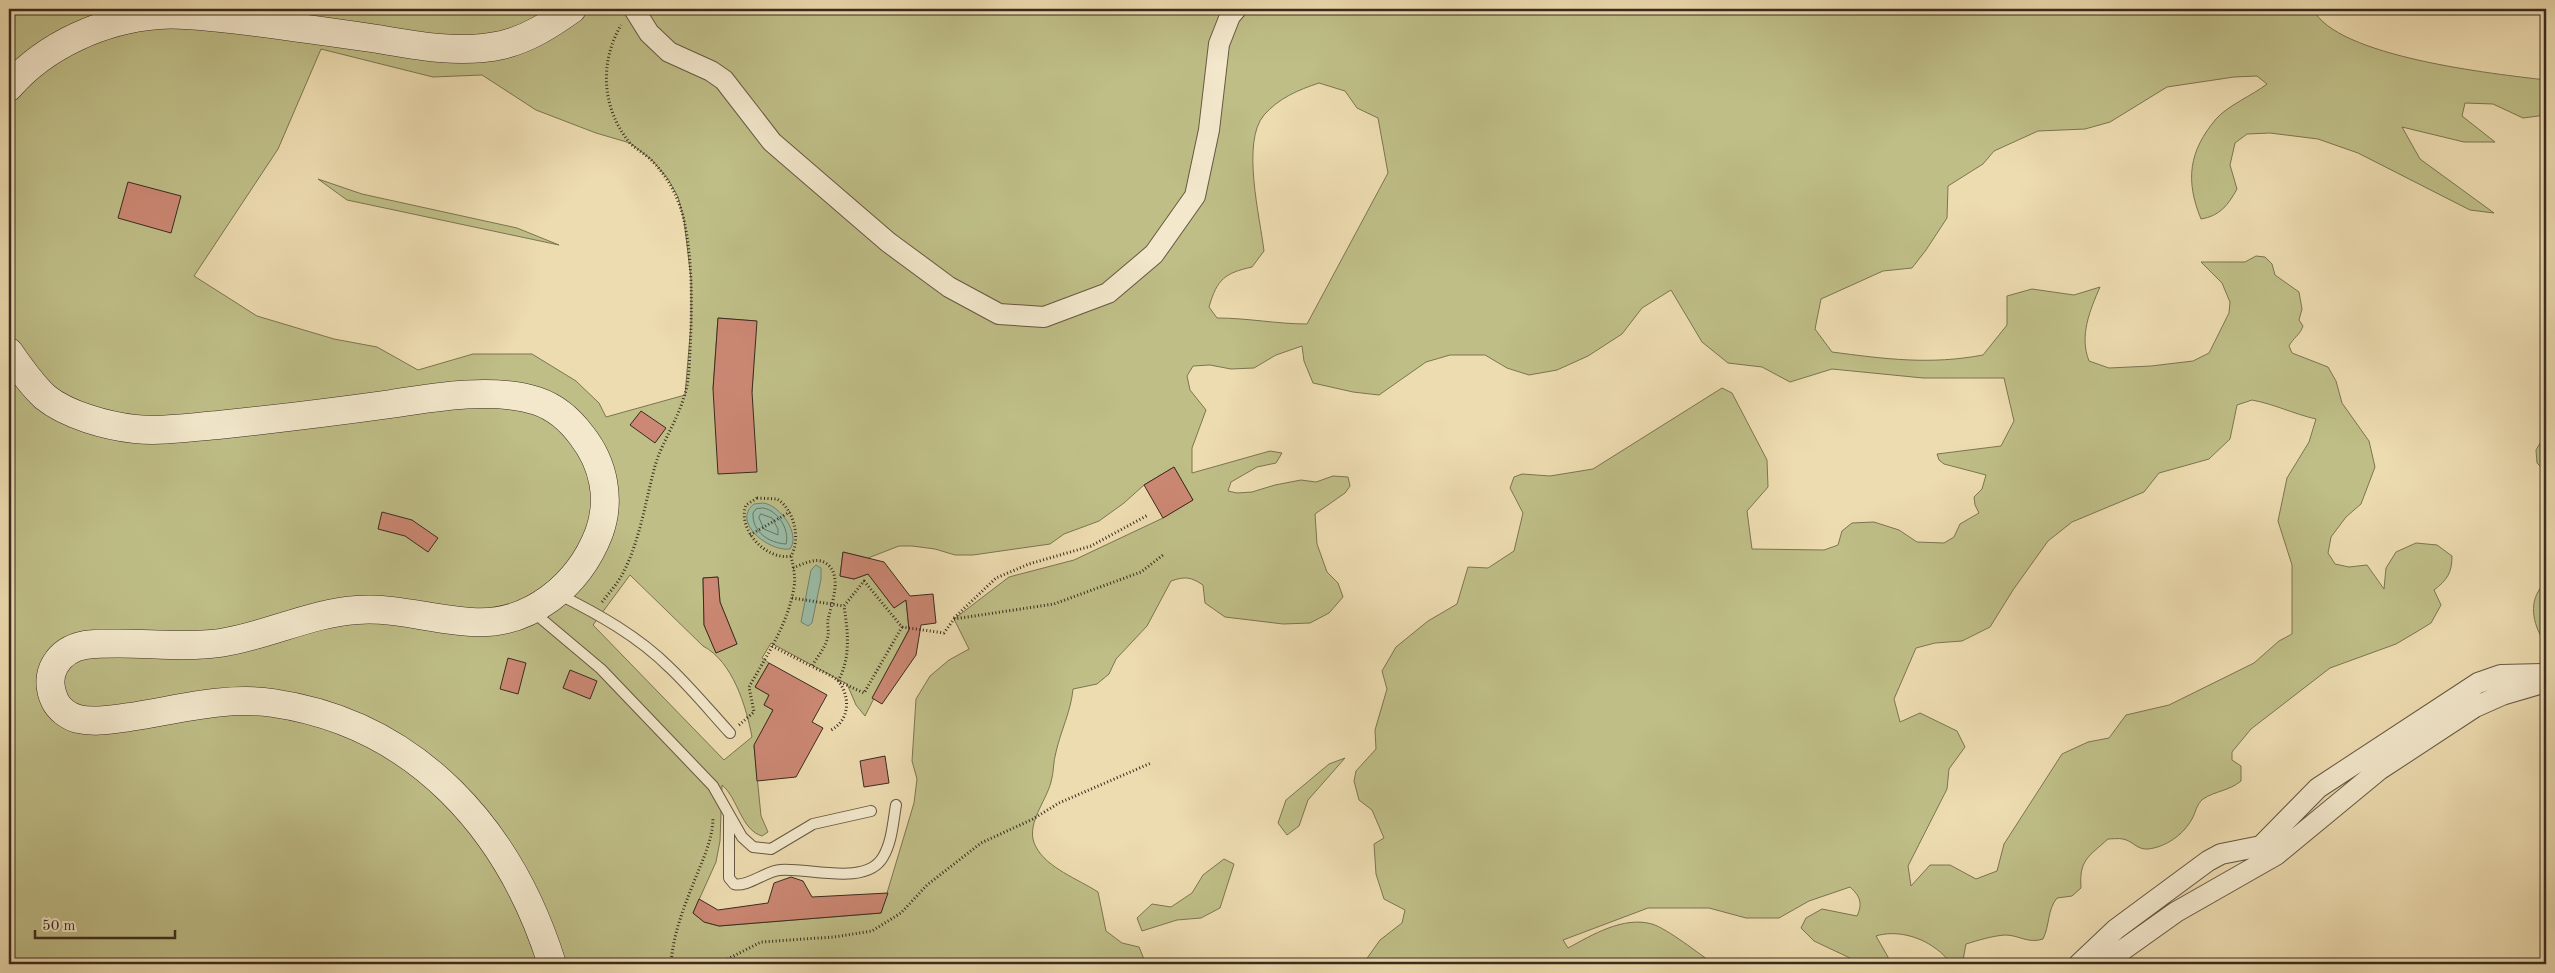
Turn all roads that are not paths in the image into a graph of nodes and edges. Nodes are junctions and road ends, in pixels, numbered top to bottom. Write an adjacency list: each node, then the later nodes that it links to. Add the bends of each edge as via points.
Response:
1 (572, 9): 4 (main road, via 520,39 502,45 472,48 419,45 205,17 148,16 112,23 72,40 34,63)
2 (1236, 9): 3 (street, via 1219,44 1209,130 1195,196 1154,254 1108,292 1044,317 999,314 949,287 888,242 772,142 724,80 669,52)
3 (629, 15)
4 (9, 87)
5 (9, 352): 6 (main road, via 24,375 47,398 78,416 136,429 278,419 432,398 498,394 540,402 556,411 581,435 597,462 605,488 604,514 595,542 574,578)
6 (557, 594): 7 (main road); 10 (lane, via 636,639 671,668)
7 (532, 610): 13 (lane, via 601,669 713,786); 14 (main road, via 506,620 475,623 393,610 355,610 314,617 265,634 220,643 85,645 74,647 58,659 53,666 50,686 57,705 76,719 120,718 255,701 319,713 375,734 420,762 480,824 526,896)
8 (2546, 674): 15 (street, via 2501,675 2466,690 2318,788 2261,846 2221,854 2208,862 2116,929)
9 (2546, 682): 16 (street, via 2475,706 2379,770 2276,855 2176,912)
10 (730, 733)
11 (896, 805): 13 (lane, via 888,845 875,866 842,874 780,870 740,885 734,884 730,878)
12 (871, 812): 13 (lane, via 814,824 776,847 766,849 747,842)
13 (730, 814)
14 (552, 964)
15 (2079, 964)
16 (2103, 964)

